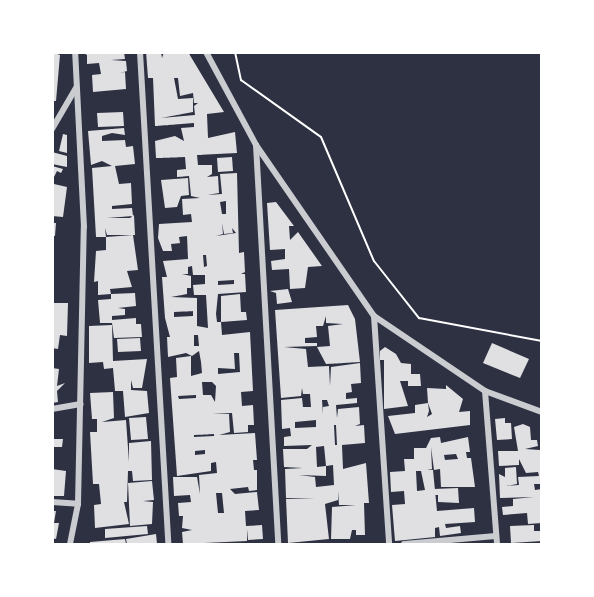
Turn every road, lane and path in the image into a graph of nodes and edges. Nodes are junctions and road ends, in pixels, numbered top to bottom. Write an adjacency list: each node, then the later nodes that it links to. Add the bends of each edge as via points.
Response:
1 (75, 52): 5 (street)
2 (140, 52): 18 (street)
3 (206, 52): 7 (street)
4 (235, 52): 9 (path, via 241,80 321,137 374,261 419,318)
5 (76, 87): 6 (street); 11 (street, via 84,227)
6 (52, 129)
7 (256, 145): 8 (street); 19 (street)
8 (374, 316): 10 (street); 20 (street)
9 (542, 341)
10 (485, 391): 13 (street); 16 (street)
11 (81, 404): 12 (street); 15 (street)
12 (52, 409)
13 (542, 412)
14 (52, 502): 15 (street)
15 (78, 504): 17 (street)
16 (496, 536): 21 (street); 22 (street)
17 (70, 544)
18 (168, 544)
19 (278, 544)
20 (389, 544)
21 (404, 544)
22 (497, 544)

